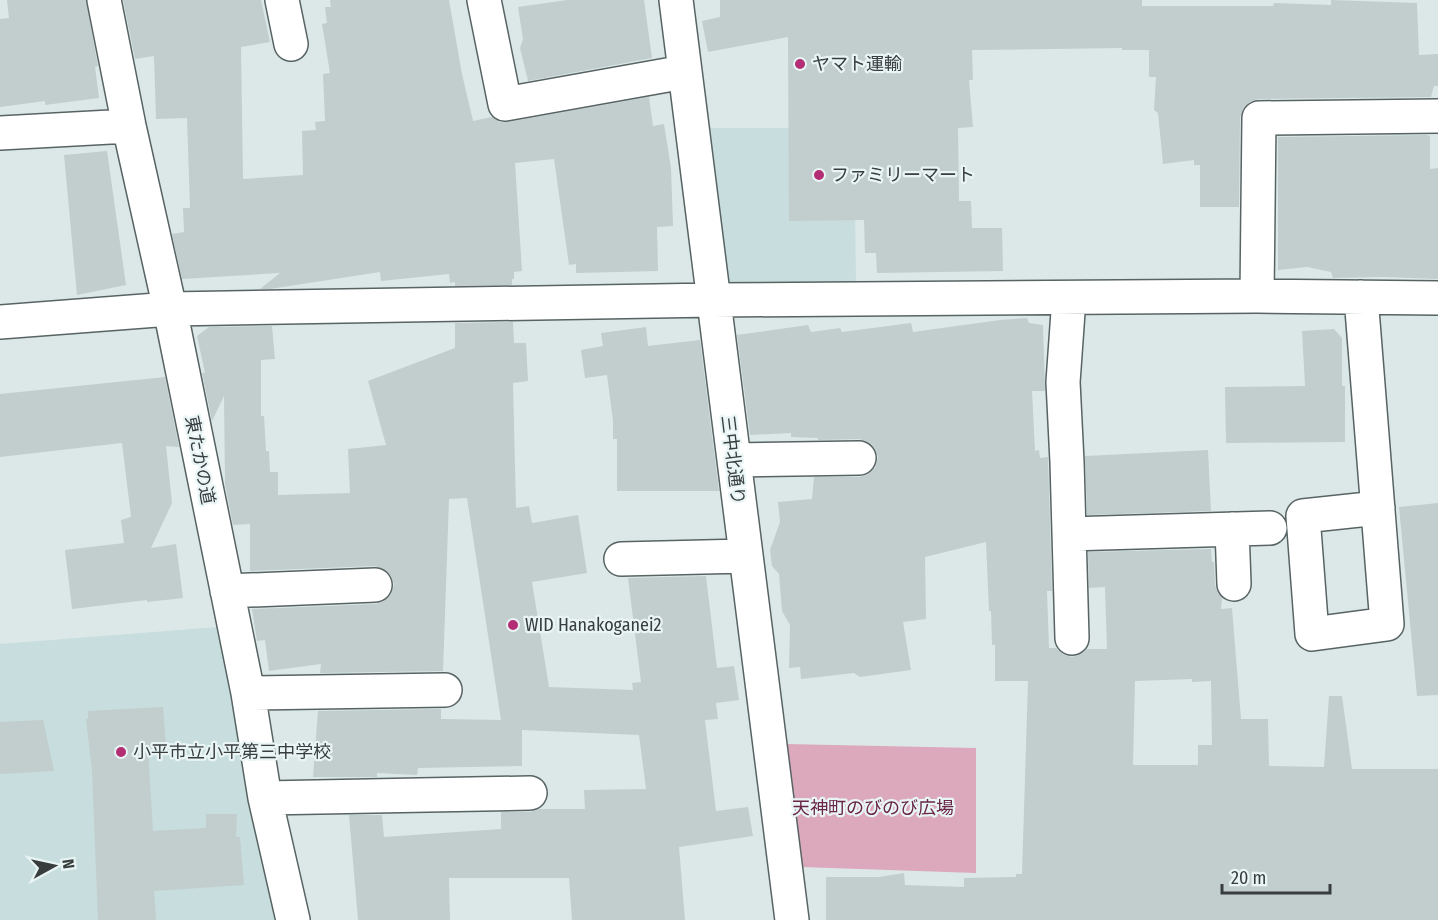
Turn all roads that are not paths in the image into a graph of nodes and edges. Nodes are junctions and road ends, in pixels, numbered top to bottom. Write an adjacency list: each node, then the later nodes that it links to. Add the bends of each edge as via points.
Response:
1 (104, 0): 8 (street, 東たかの道)
2 (282, 0): 5 (street)
3 (484, 0): 6 (street, via 505,104)
4 (676, 0): 6 (street, 三中北通り)
5 (291, 44)
6 (684, 72): 14 (street, 三中北通り)
7 (1438, 116): 10 (street, via 1259,118)
8 (129, 126): 9 (street); 15 (street, 東たかの道)
9 (0, 133)
10 (1257, 297): 11 (street); 13 (street)
11 (1361, 297): 12 (street); 19 (street)
12 (1438, 297)
13 (1069, 298): 14 (street); 22 (street, via 1063,382)
14 (713, 300): 15 (street); 18 (street, 三中北通り)
15 (170, 309): 16 (street); 27 (street, 東たかの道)
16 (0, 322)
17 (859, 458): 18 (street)
18 (734, 460): 23 (street, 三中北通り)
19 (1378, 508)
20 (1270, 528): 21 (street)
21 (1232, 529): 22 (street); 25 (street)
22 (1069, 534): 28 (street)
23 (745, 556): 24 (street); 34 (street, 三中北通り)
24 (621, 559)
25 (1234, 584)
26 (375, 585): 27 (street)
27 (227, 591): 30 (street, 東たかの道)
28 (1072, 638)
29 (445, 690): 30 (street)
30 (248, 693): 32 (street, 東たかの道)
31 (531, 793): 32 (street)
32 (265, 798): 33 (street, 東たかの道)
33 (293, 920)
34 (792, 920)

